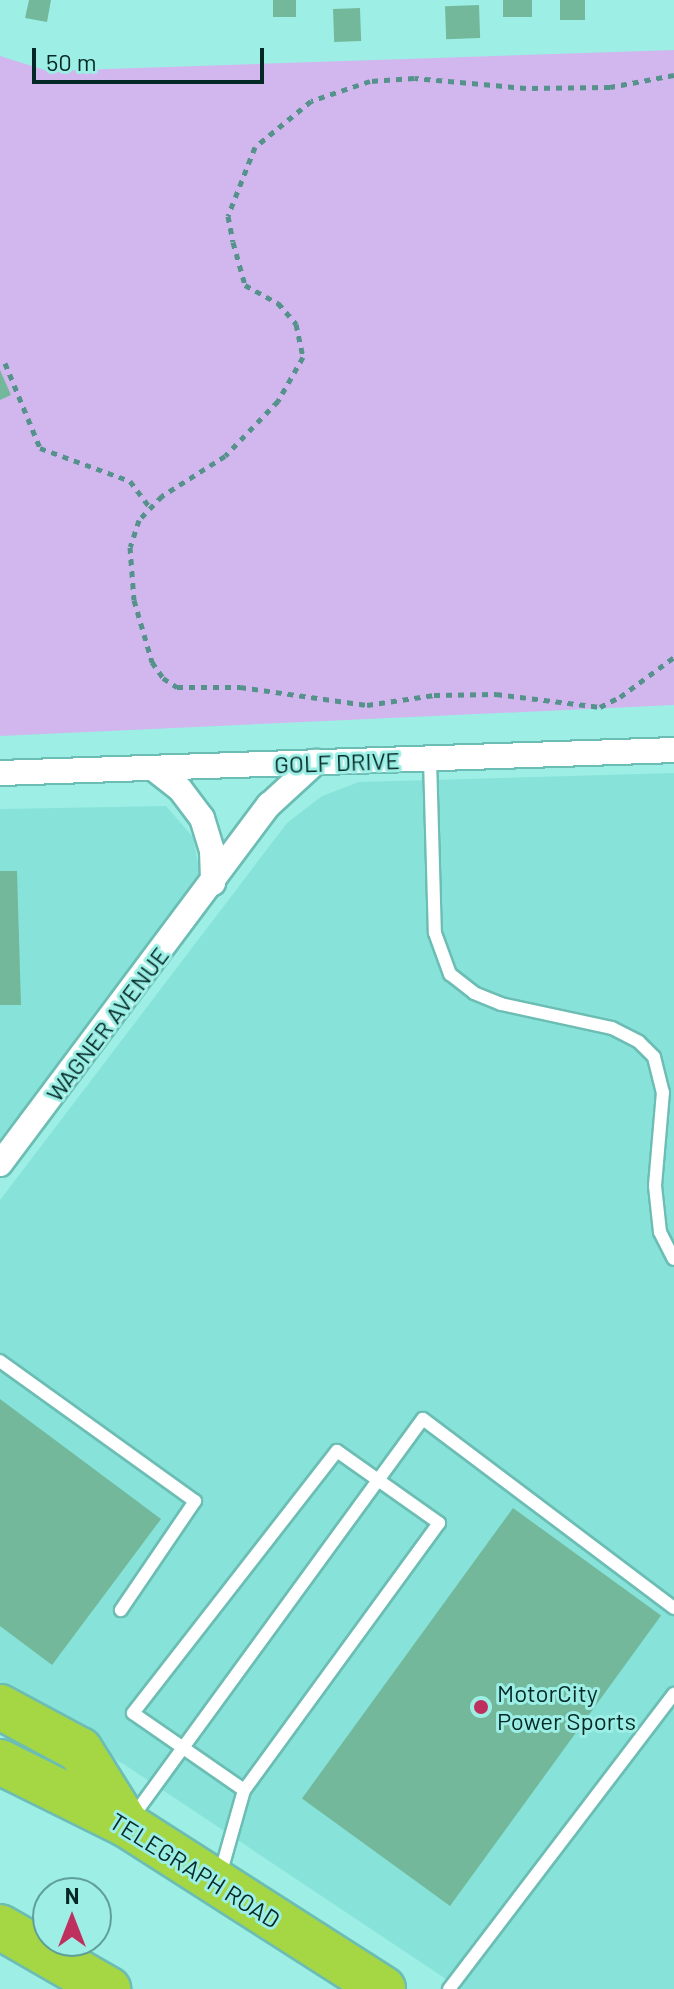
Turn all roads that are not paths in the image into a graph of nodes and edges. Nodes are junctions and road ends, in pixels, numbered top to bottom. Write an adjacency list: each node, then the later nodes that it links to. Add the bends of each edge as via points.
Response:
1 (674, 750): 2 (street, GOLF DRIVE)
2 (430, 759): 3 (street, GOLF DRIVE); 8 (lane, via 435,933 450,974 474,993 501,1004 612,1028 654,1057 663,1092 655,1186 660,1232)
3 (316, 762): 4 (street, GOLF DRIVE); 6 (street, WAGNER AVENUE, via 269,805)
4 (153, 768): 5 (street, GOLF DRIVE); 6 (street, via 180,789 202,818 212,850)
5 (0, 773)
6 (213, 883): 7 (street, WAGNER AVENUE)
7 (0, 1164)
8 (674, 1259)
9 (0, 1361): 12 (lane, via 195,1501)
10 (378, 1480): 11 (lane, via 423,1419); 15 (lane); 15 (lane, via 337,1451 133,1713); 17 (lane, via 439,1523)
11 (674, 1608)
12 (121, 1610)
13 (674, 1694): 23 (lane)
14 (0, 1707): 18 (highway, via 80,1750)
15 (185, 1748): 17 (lane); 18 (lane)
16 (0, 1762): 18 (highway, TELEGRAPH ROAD)
17 (244, 1790): 19 (lane)
18 (127, 1825): 19 (highway, TELEGRAPH ROAD)
19 (218, 1882): 22 (highway, TELEGRAPH ROAD)
20 (0, 1927): 21 (highway)
21 (108, 1989)
22 (383, 1989)
23 (449, 1989)

